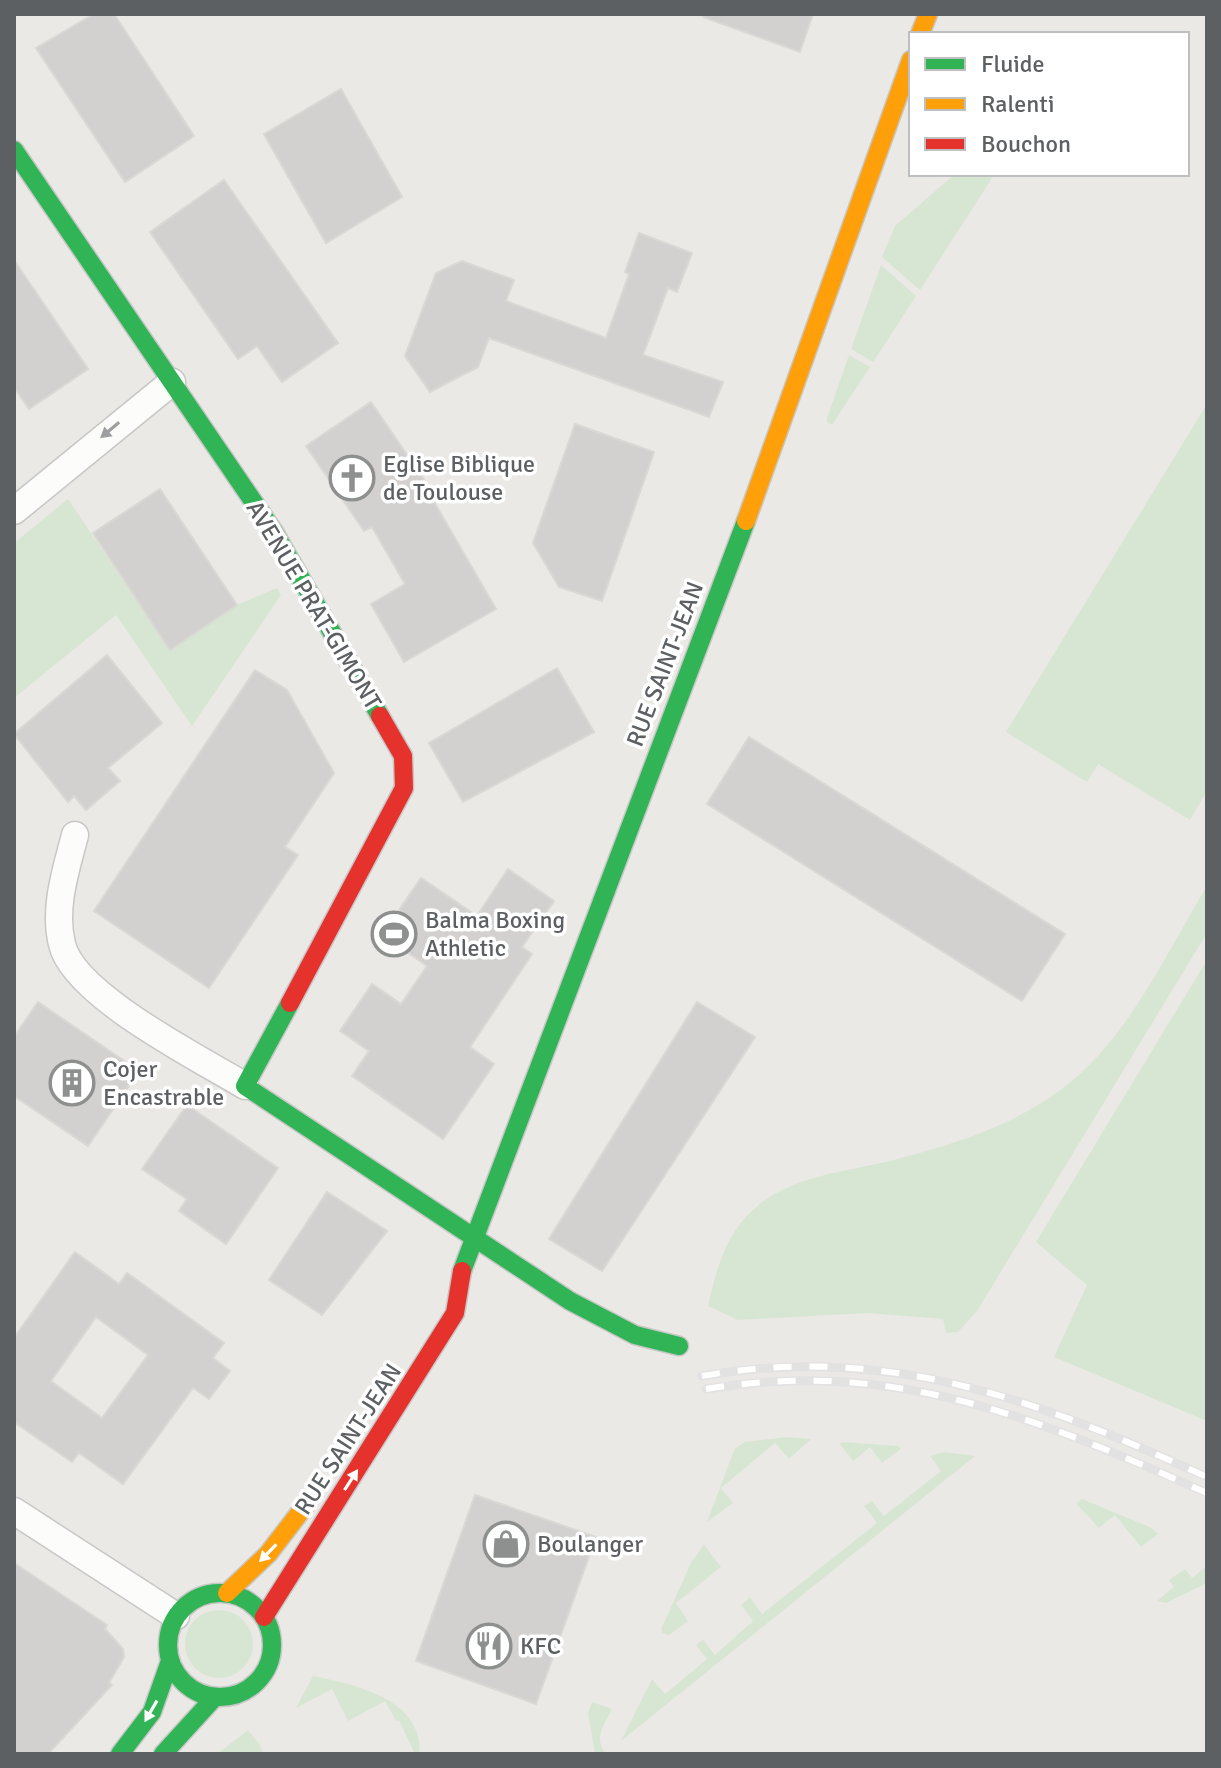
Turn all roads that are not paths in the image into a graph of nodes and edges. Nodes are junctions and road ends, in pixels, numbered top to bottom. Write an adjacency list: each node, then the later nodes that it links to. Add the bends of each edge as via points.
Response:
1 (909, 66): 7 (street, RUE SAINT-JEAN, via 752,504)
2 (14, 150): 3 (street, AVENUE PRAT-GIMONT)
3 (172, 382): 4 (street, one-way to 4); 6 (street, AVENUE PRAT-GIMONT, via 274,532 393,737 405,774 397,806)
4 (14, 511)
5 (75, 835): 6 (street, via 58,925 72,968 172,1044)
6 (245, 1086): 7 (street)
7 (474, 1239): 8 (street, RUE SAINT-JEAN); 10 (street, via 606,1322)
8 (457, 1283): 9 (street, RUE SAINT-JEAN); 15 (street, RUE SAINT-JEAN, one-way to 8, via 430,1357 455,1313)
9 (435, 1302)
10 (679, 1346)
11 (317, 1489): 13 (street, RUE SAINT-JEAN, one-way to 13, via 268,1554)
12 (14, 1511): 14 (street)
13 (227, 1593): 14 (street, via 198,1597); 15 (street, via 248,1601)
14 (176, 1616): 16 (street, via 167,1646)
15 (264, 1617): 17 (street, via 271,1636 266,1669 246,1690)
16 (170, 1661): 17 (street, via 187,1686); 18 (street, one-way to 18, via 152,1712)
17 (215, 1697): 19 (street)
18 (120, 1754)
19 (163, 1754)

